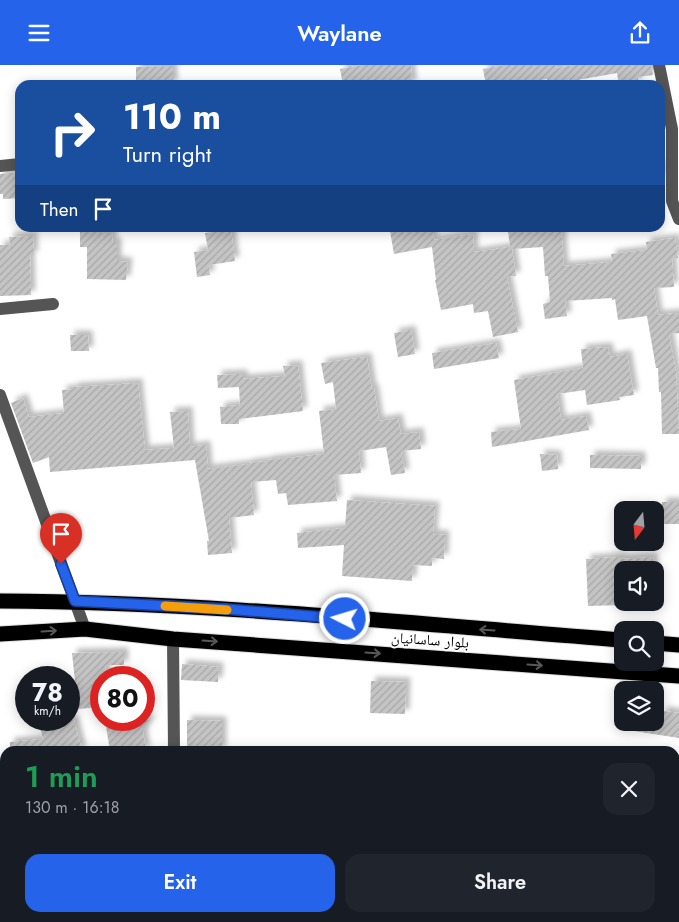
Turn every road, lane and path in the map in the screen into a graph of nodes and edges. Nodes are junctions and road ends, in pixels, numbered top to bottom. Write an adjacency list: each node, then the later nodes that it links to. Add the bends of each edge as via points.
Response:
1 (659, 65): 2 (street)
2 (662, 80)
3 (665, 100): 4 (street)
4 (670, 129): 7 (street, via 672,201)
5 (15, 165): 6 (street)
6 (0, 166)
7 (679, 219)
8 (54, 304): 9 (street)
9 (0, 309)
10 (0, 395): 12 (street)
11 (0, 601): 12 (highway, بلوار ساسانیان)
12 (75, 601): 13 (street); 16 (highway, بلوار ساسانیان, one-way to 12, via 226,609)
13 (84, 629): 14 (highway, بلوار ساسانیان, one-way to 13); 15 (highway, بلوار ساسانیان)
14 (0, 634)
15 (173, 639): 19 (highway, بلوار ساسانیان, one-way to 19); 20 (street)
16 (614, 640)
17 (664, 644): 18 (highway)
18 (679, 645)
19 (679, 676)
20 (174, 746)

